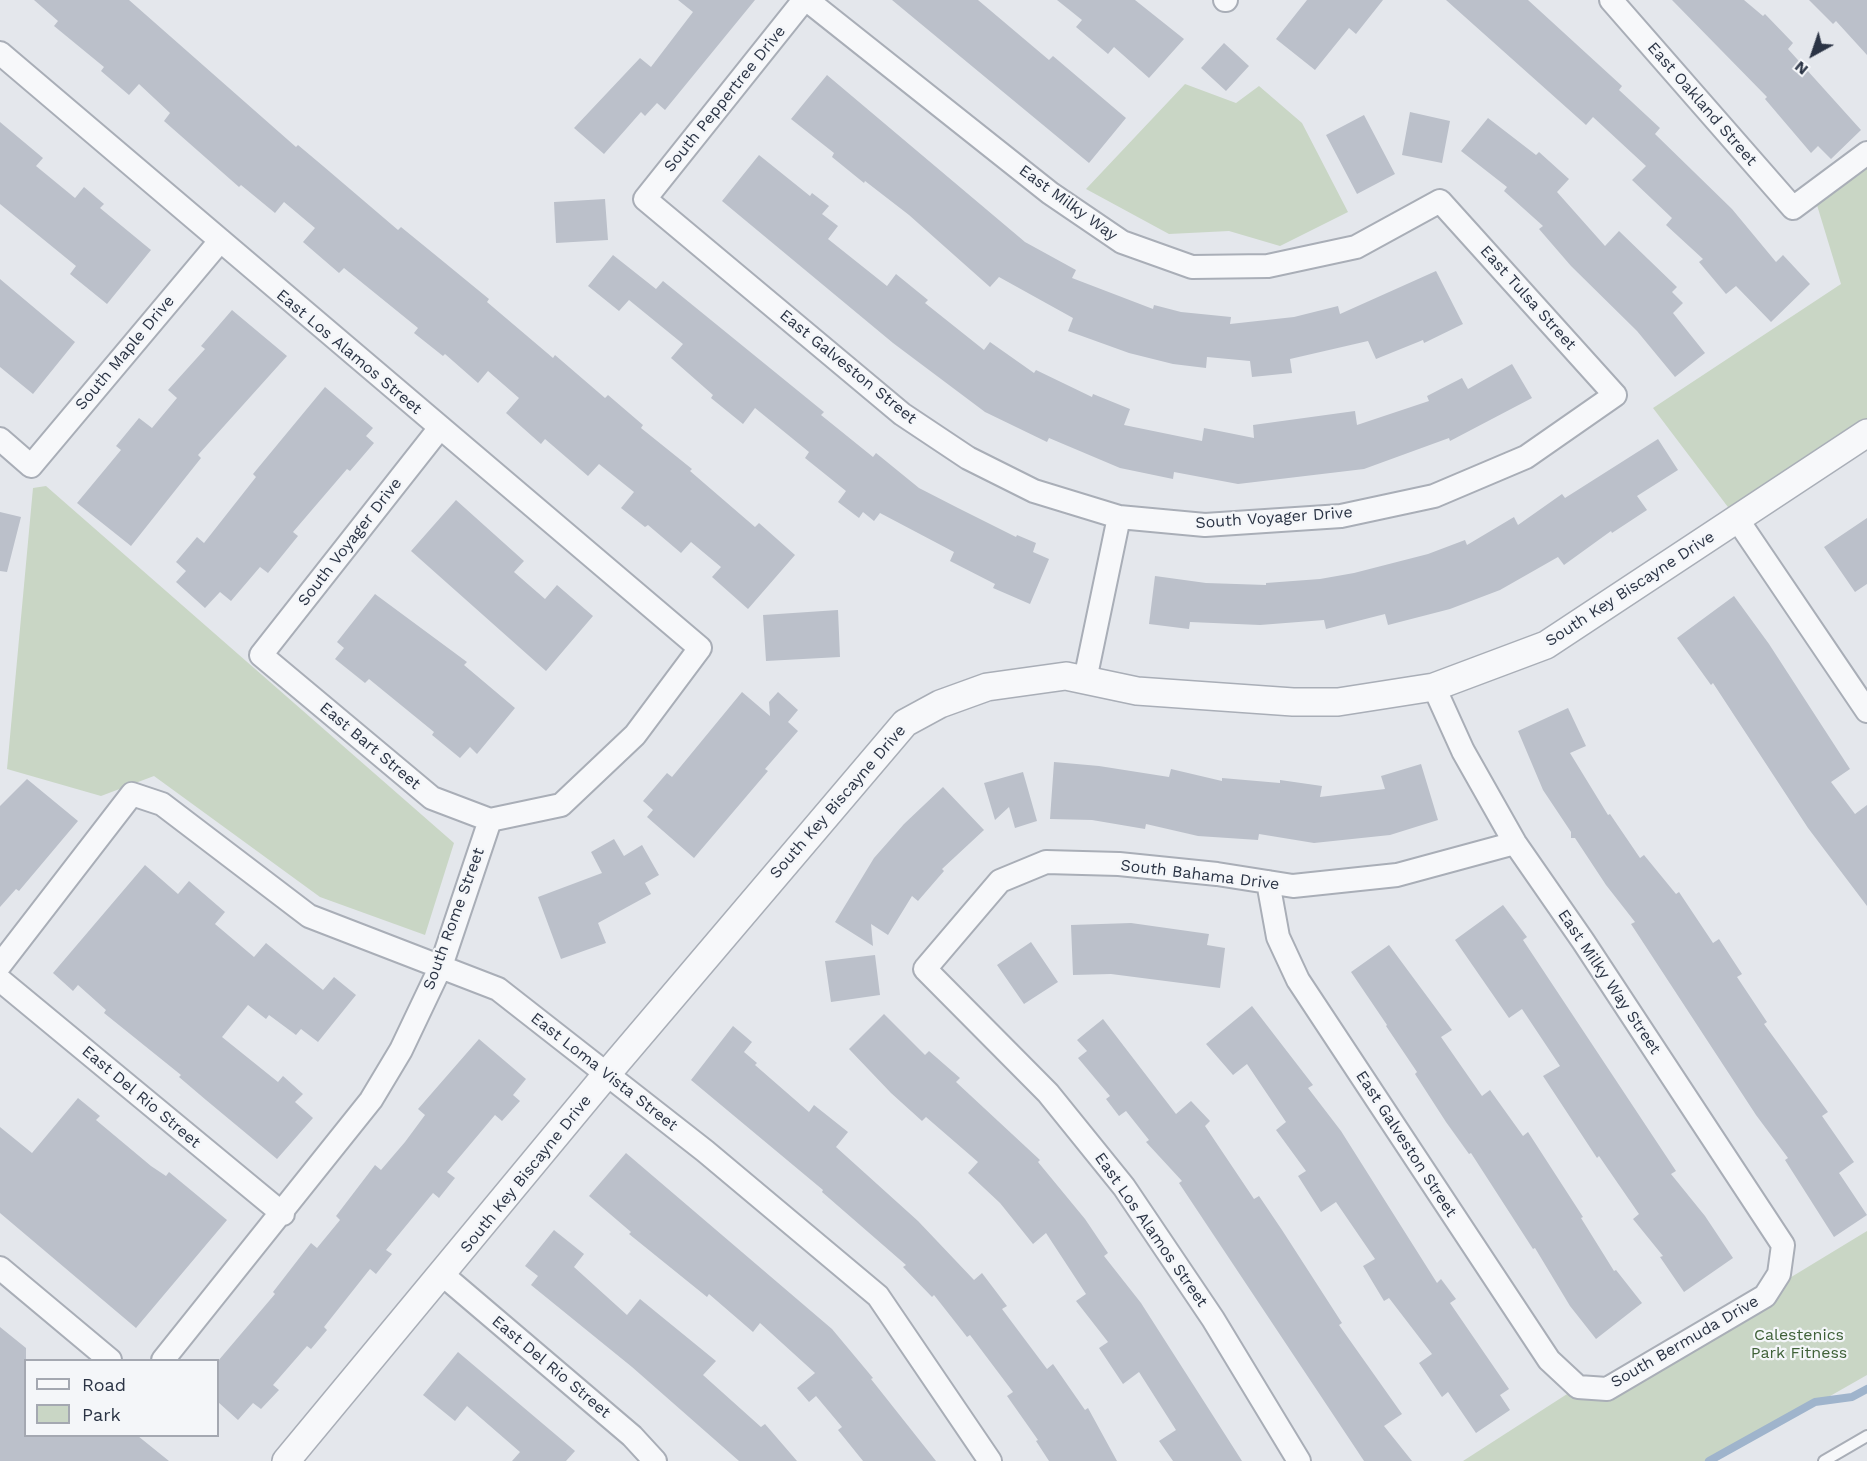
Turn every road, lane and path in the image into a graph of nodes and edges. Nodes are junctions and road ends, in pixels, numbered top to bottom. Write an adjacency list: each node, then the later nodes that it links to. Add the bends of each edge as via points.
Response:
1 (806, 0): 5 (street, South Peppertree Drive); 6 (street, East Milky Way, via 1050,193 1122,242 1192,267 1268,266 1356,247)
2 (1611, 0): 4 (street, East Oakland Street, via 1793,207)
3 (0, 53): 7 (street, East Los Alamos Street)
4 (1867, 153)
5 (645, 199): 12 (street, East Galveston Street, via 902,414 968,458 1034,491)
6 (1440, 201): 8 (street, East Tulsa Street)
7 (219, 241): 9 (street, East Los Alamos Street); 11 (street, South Maple Drive, via 31,466)
8 (1615, 395): 12 (street, South Voyager Drive, via 1526,457 1434,496 1341,516 1228,524)
9 (439, 429): 14 (street, South Voyager Drive); 18 (street, East Los Alamos Street, via 700,648 635,735 561,805)
10 (1867, 434): 13 (street, South Key Biscayne Drive)
11 (0, 439)
12 (1119, 517): 15 (street)
13 (1737, 519): 16 (street, South Key Biscayne Drive, via 1546,645); 17 (street)
14 (261, 655): 18 (street, East Bart Street, via 432,798)
15 (1084, 680): 16 (street, South Key Biscayne Drive, via 1137,691 1293,702 1338,702); 25 (street, South Key Biscayne Drive, via 1066,676 987,687 940,704 905,723)
16 (1434, 687): 19 (street, East Milky Way Street, via 1463,751)
17 (1867, 711)
18 (490, 820): 22 (street, South Rome Street)
19 (1515, 843): 20 (street, South Bahama Drive, via 1397,875 1293,886); 28 (street, East Milky Way Street, via 1783,1245)
20 (1268, 882): 23 (street, South Bahama Drive, via 1119,864 1046,862 1000,880); 32 (street, East Galveston Street, via 1278,937 1298,980 1549,1360)
21 (0, 965): 22 (street, East Loma Vista Street, via 132,794 162,804 309,916)
22 (441, 966): 25 (street, East Loma Vista Street, via 498,988); 26 (street, South Rome Street, via 401,1050 371,1100)
23 (925, 969): 37 (street, East Los Alamos Street, via 1048,1093 1124,1187 1213,1319)
24 (0, 980): 26 (street, East Del Rio Street)
25 (606, 1075): 29 (street, South Key Biscayne Drive); 36 (street, East Loma Vista Street, via 705,1151 878,1296)
26 (283, 1214): 31 (street, South Rome Street)
27 (0, 1268): 30 (street)
28 (1779, 1274): 32 (street, South Bermuda Drive, via 1765,1296 1607,1389)
29 (443, 1275): 34 (street, South Key Biscayne Drive); 35 (street, East Del Rio Street, via 632,1436)
30 (110, 1359)
31 (164, 1359)
32 (1578, 1387)
33 (1867, 1436): 38 (lane)
34 (286, 1461)
35 (655, 1461)
36 (990, 1461)
37 (1299, 1461)
38 (1824, 1461)

